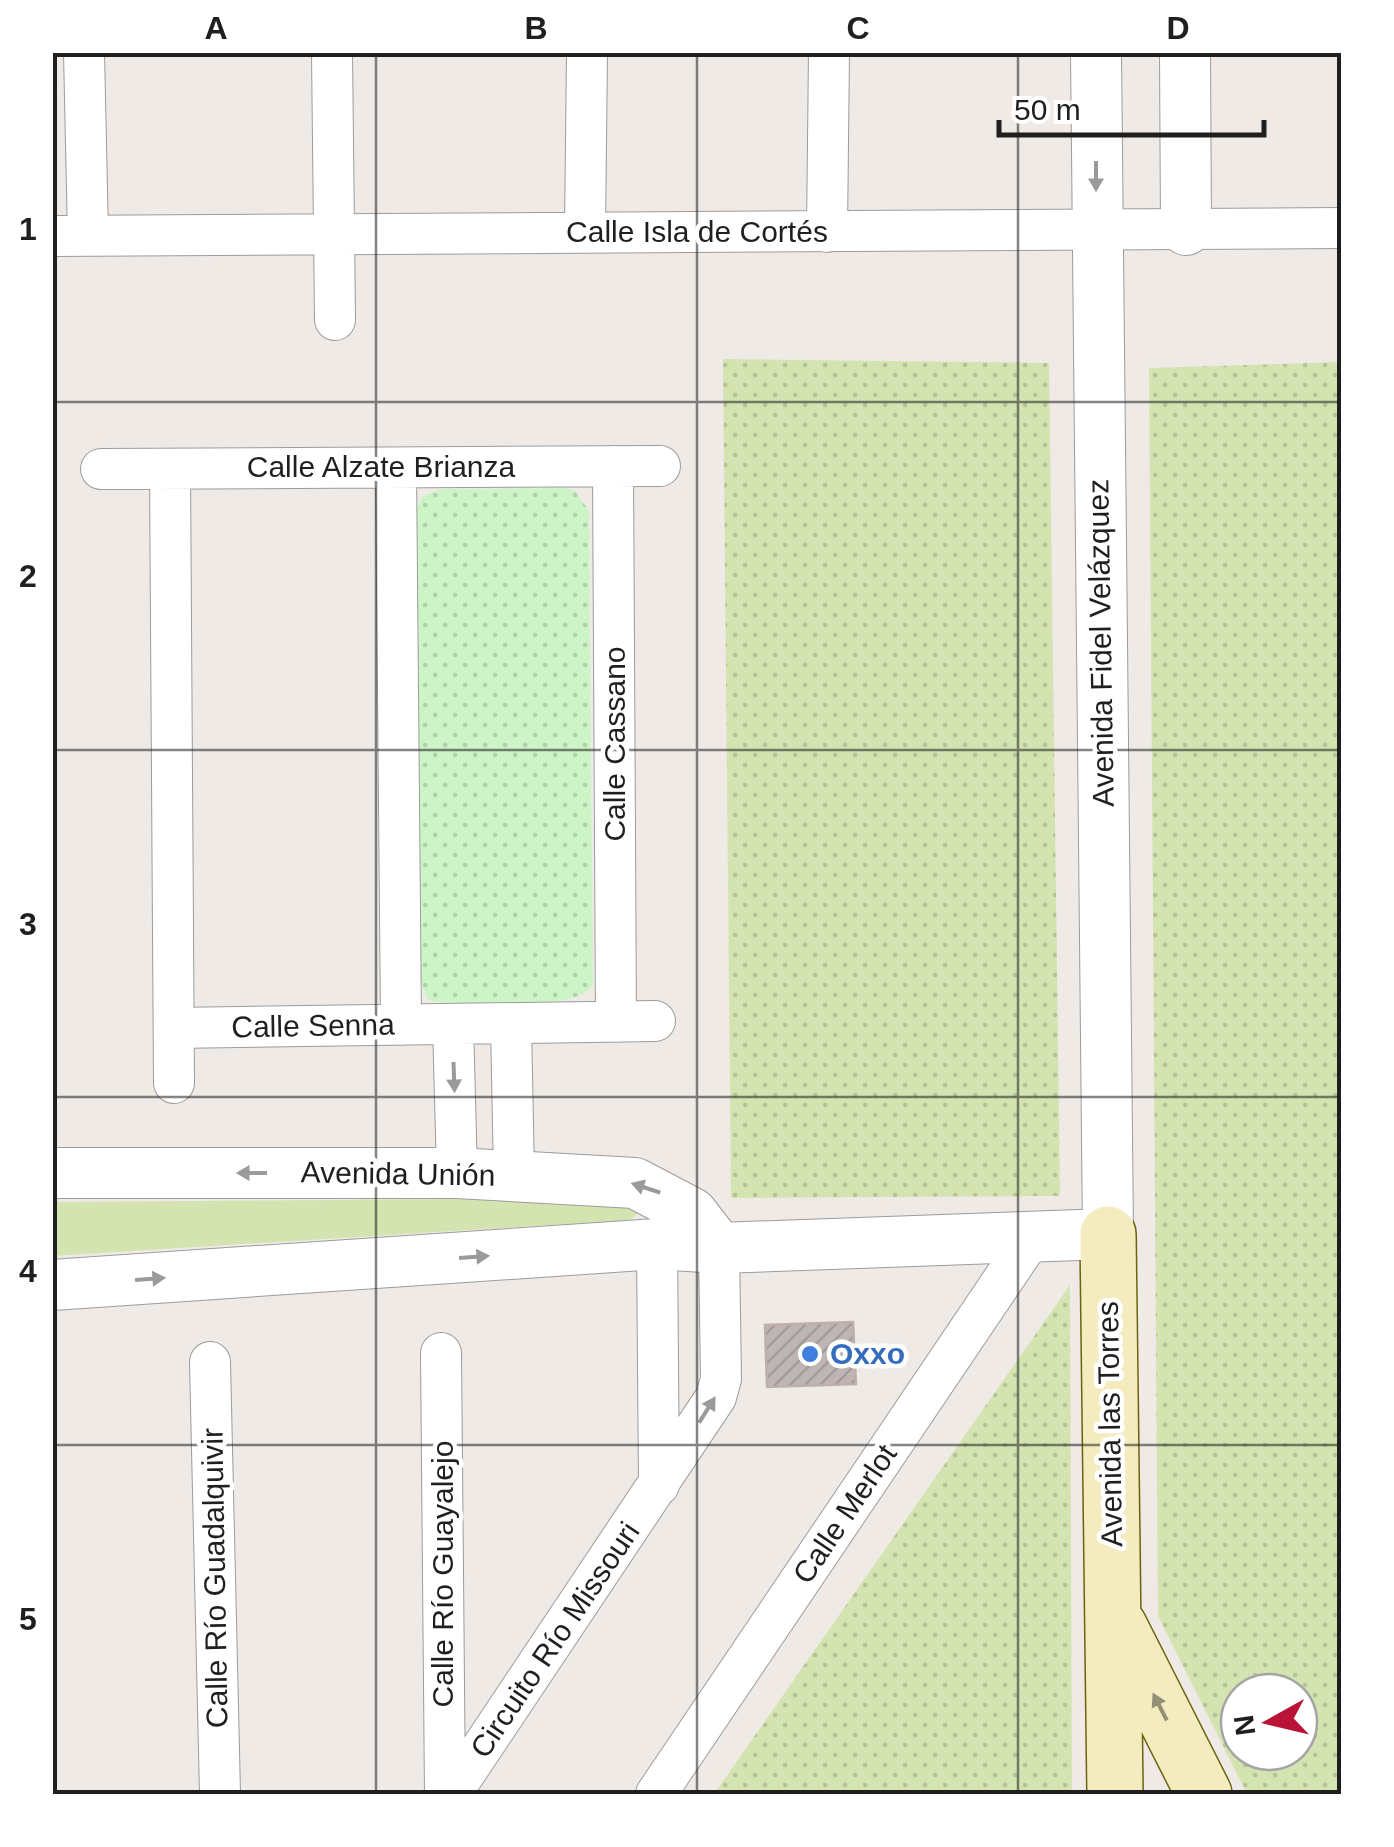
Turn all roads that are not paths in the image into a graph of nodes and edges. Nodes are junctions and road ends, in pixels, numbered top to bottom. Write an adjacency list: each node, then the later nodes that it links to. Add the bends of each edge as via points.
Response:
1 (84, 52): 13 (street)
2 (332, 52): 11 (street)
3 (588, 52): 10 (street)
4 (829, 52): 12 (street)
5 (1096, 52): 8 (street, Avenida Fidel Velázquez, one-way to 8)
6 (1185, 52): 9 (street)
7 (1342, 228): 9 (street, Calle Isla de Cortés)
8 (1096, 229): 9 (street, Calle Isla de Cortés); 12 (street, Calle Isla de Cortés); 30 (street, Avenida Fidel Velázquez)
9 (1186, 230)
10 (585, 231): 11 (street, Calle Isla de Cortés); 12 (street, Calle Isla de Cortés)
11 (334, 232): 13 (street, Calle Isla de Cortés); 14 (street)
12 (827, 232)
13 (70, 236)
14 (335, 320)
15 (613, 466): 16 (street, Calle Alzate Brianza); 17 (street, Calle Alzate Brianza); 20 (street, Calle Cassano)
16 (660, 466)
17 (396, 468): 19 (street, Calle Alzate Brianza); 23 (street)
18 (101, 469): 19 (street, Calle Alzate Brianza)
19 (170, 469): 24 (street)
20 (636, 1021): 22 (street, Calle Senna)
21 (453, 1024): 22 (street, Calle Senna); 23 (street, Calle Senna); 27 (street, one-way to 27)
22 (511, 1024): 28 (street)
23 (401, 1025): 24 (street, Calle Senna)
24 (174, 1028): 25 (street)
25 (174, 1083)
26 (52, 1173): 27 (street, Avenida Unión, one-way to 26)
27 (457, 1173): 28 (street, Avenida Unión)
28 (514, 1176): 32 (street, Avenida Unión, one-way to 28, via 692,1212 635,1183)
29 (1034, 1234): 30 (street); 32 (street); 40 (street, Calle Merlot)
30 (1108, 1234): 37 (main road, Avenida las Torres)
31 (657, 1244): 32 (street); 33 (street, one-way to 31); 36 (street)
32 (720, 1248): 36 (street, Circuito Río Missouri, one-way to 32, via 720,1388)
33 (52, 1285)
34 (442, 1353): 39 (street, Calle Río Guayalejo)
35 (210, 1362): 38 (street, Calle Río Guadalquivir)
36 (659, 1485): 39 (street, Circuito Río Missouri)
37 (1113, 1614): 41 (main road, Avenida las Torres); 42 (main road, Avenida las Torres, one-way to 37)
38 (220, 1794)
39 (448, 1794)
40 (656, 1794)
41 (1115, 1794)
42 (1204, 1794)

